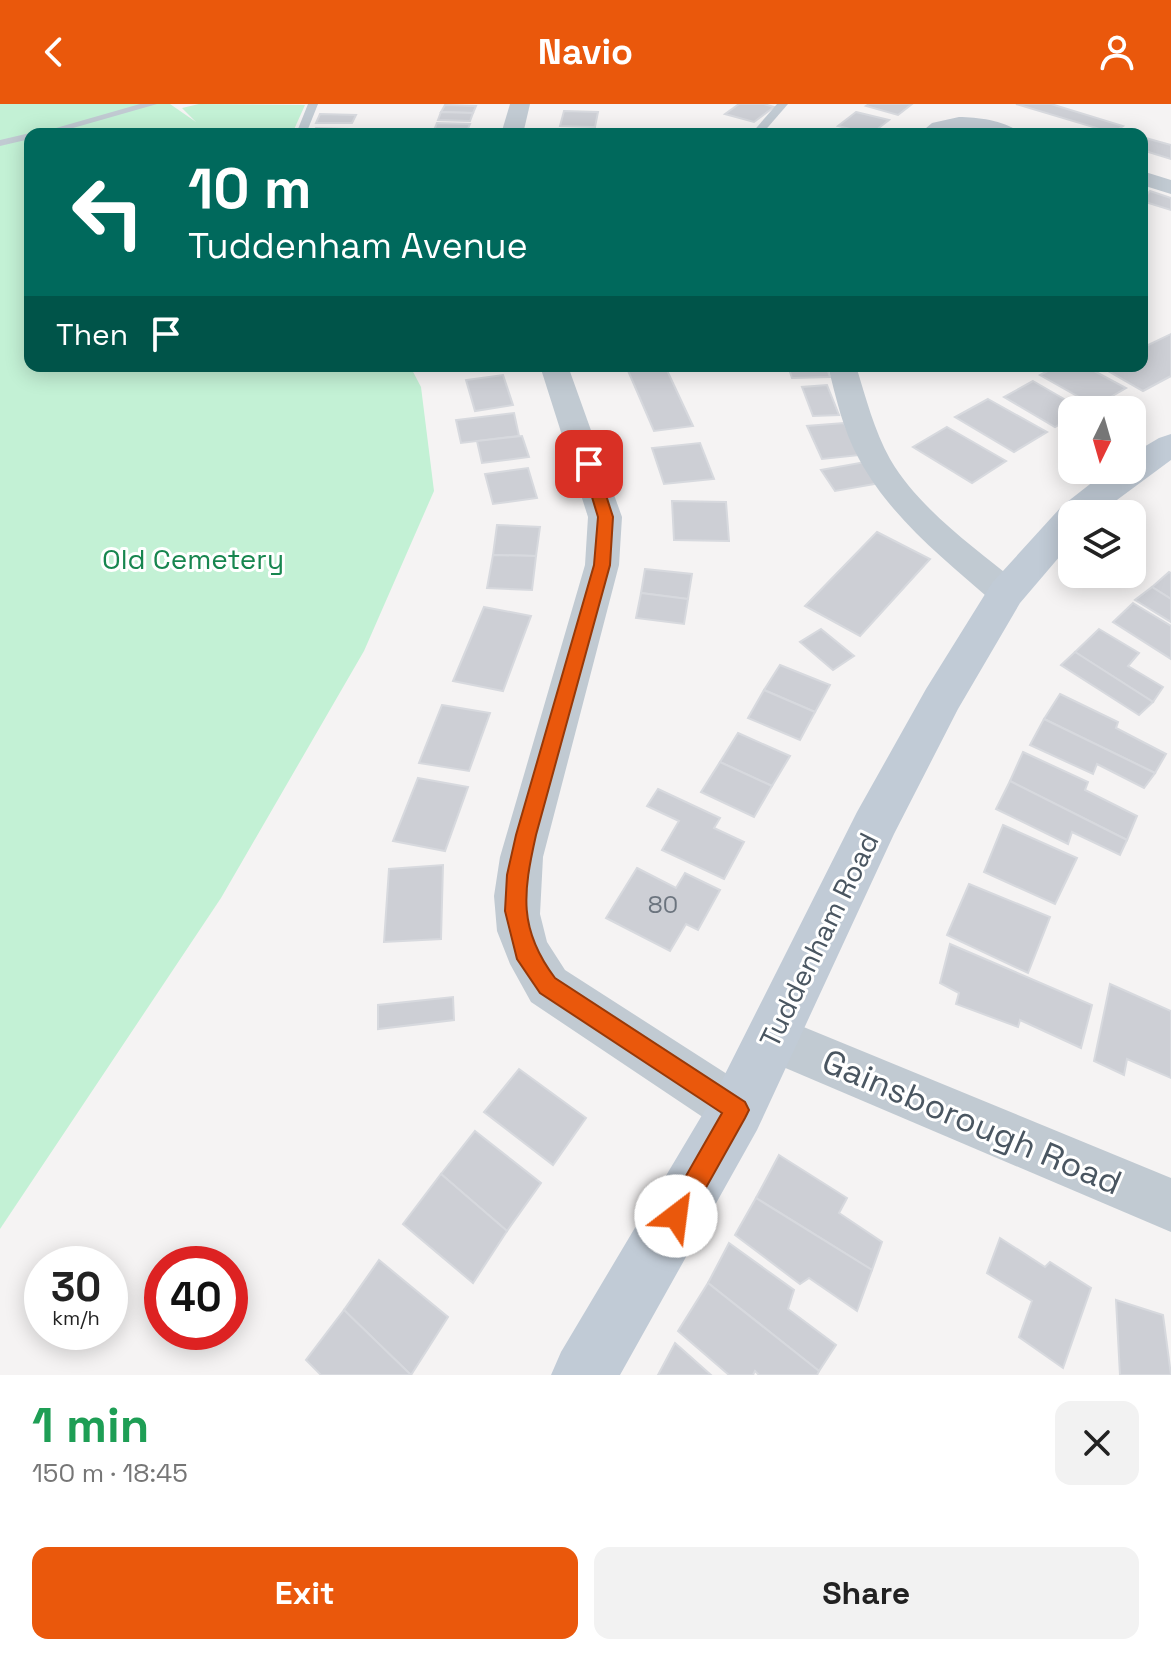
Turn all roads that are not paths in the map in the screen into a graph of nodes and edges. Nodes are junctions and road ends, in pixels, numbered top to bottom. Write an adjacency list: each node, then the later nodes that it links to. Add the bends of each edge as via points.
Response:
1 (152, 104): 5 (lane)
2 (313, 104): 6 (lane)
3 (520, 104): 7 (street)
4 (783, 104): 8 (lane)
5 (62, 128)
6 (303, 128)
7 (514, 128)
8 (761, 128)
9 (939, 128): 10 (street, via 963,122)
10 (986, 128)
11 (24, 137): 12 (lane)
12 (0, 143)
13 (1148, 180): 14 (street)
14 (1171, 187)
15 (556, 372): 24 (street, via 601,503 606,538 526,835 515,911 528,959 548,986)
16 (844, 372): 22 (street, via 856,415 882,471 932,527)
17 (1171, 445): 18 (street, Tuddenham Road)
18 (1146, 461)
19 (1114, 484): 20 (street, Tuddenham Road)
20 (1094, 500)
21 (1058, 534): 22 (street, Tuddenham Road)
22 (1006, 593): 23 (street, Tuddenham Road, via 874,826)
23 (772, 1038): 24 (street, Tuddenham Road); 25 (street, Gainsborough Road)
24 (737, 1110): 26 (street, Tuddenham Road)
25 (1171, 1205)
26 (584, 1375)

